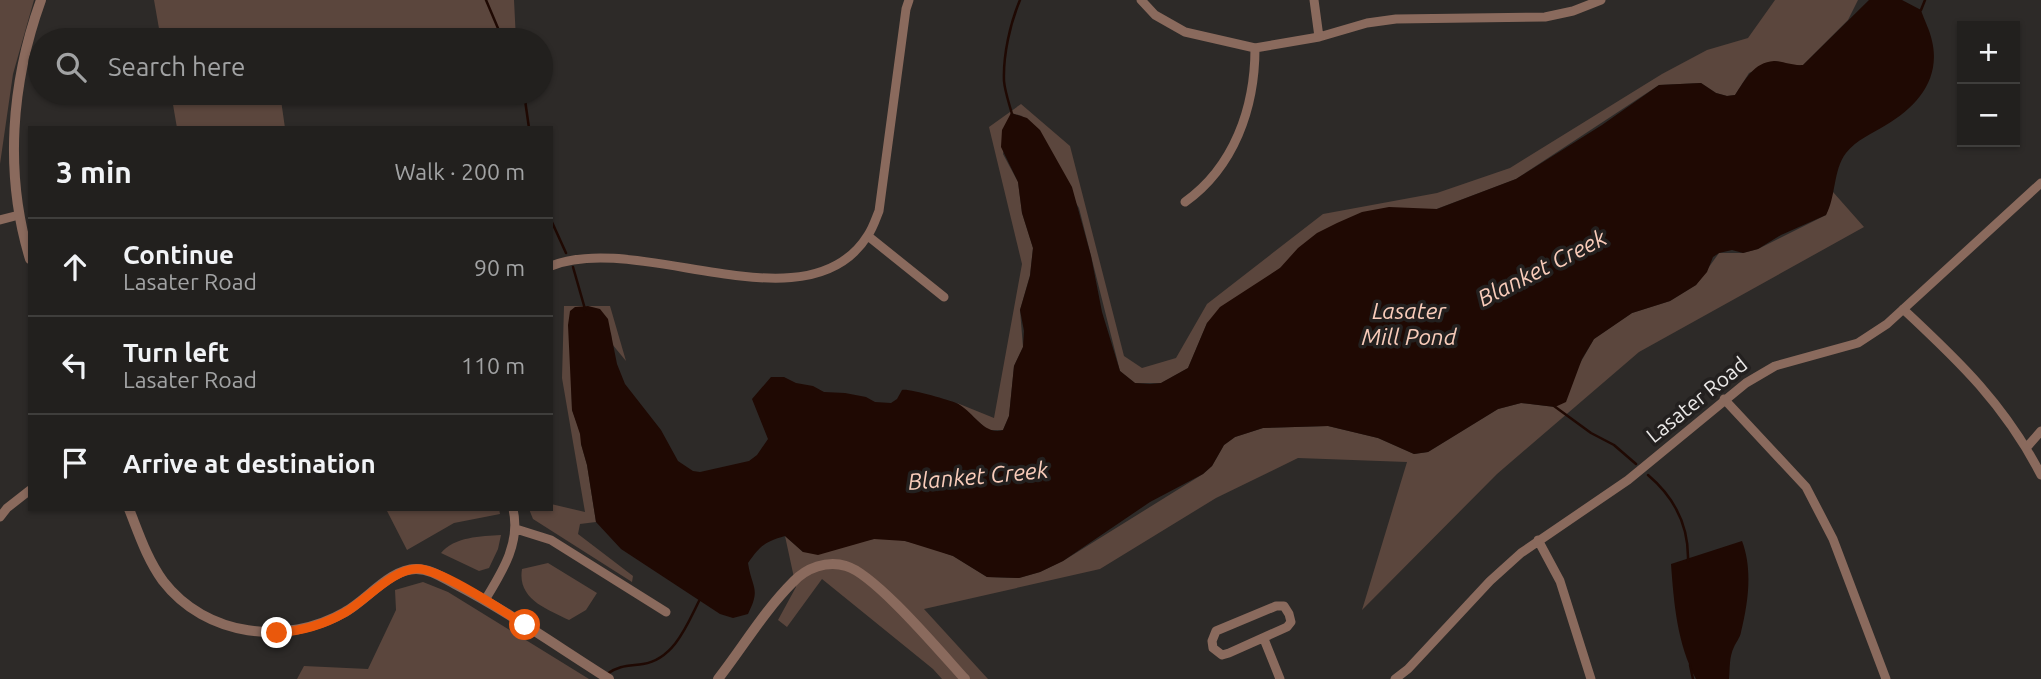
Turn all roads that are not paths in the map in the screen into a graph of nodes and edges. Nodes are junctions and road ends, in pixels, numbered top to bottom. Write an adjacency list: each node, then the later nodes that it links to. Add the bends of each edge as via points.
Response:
1 (41, 0): 6 (street)
2 (909, 0): 14 (street, via 879,211)
3 (1141, 0): 9 (street, via 1155,15 1185,32)
4 (1314, 0): 7 (street)
5 (1601, 0): 7 (street, via 1545,17 1396,19)
6 (31, 28)
7 (1319, 37): 9 (street)
8 (28, 38): 12 (street, via 16,106)
9 (1255, 48): 11 (street, via 1249,104 1236,141 1212,179)
10 (2041, 183): 18 (street, Lasater Road)
11 (1185, 202)
12 (19, 215): 13 (street); 15 (street)
13 (0, 220)
14 (868, 236): 16 (street, via 844,261 799,278 760,278 605,258); 17 (street)
15 (28, 251)
16 (553, 264)
17 (944, 297)
18 (1903, 309): 19 (street, Lasater Road, via 1858,343 1775,366); 21 (street, via 1985,389)
19 (1724, 400): 28 (street, Lasater Road, via 1628,480); 38 (street, via 1806,487 1833,539)
20 (2041, 431): 21 (street)
21 (2027, 447): 22 (street)
22 (2041, 475)
23 (28, 492): 26 (street)
24 (130, 511): 29 (street, via 149,557 170,588 193,609 241,630 277,633 320,624 356,606 396,575 415,569 430,571)
25 (513, 511): 27 (street)
26 (0, 517)
27 (516, 529): 29 (street, via 511,554); 30 (street, via 551,540)
28 (1538, 540): 36 (street, Lasater Road, via 1490,580); 37 (street, via 1560,581)
29 (485, 600): 32 (street)
30 (666, 612)
31 (1264, 639): 31 (street, via 1291,622 1284,606 1216,631 1212,641 1222,655); 35 (street)
32 (609, 679)
33 (718, 679): 34 (street, via 793,581 814,567 830,564 864,576)
34 (965, 679)
35 (1280, 679)
36 (1395, 679)
37 (1591, 679)
38 (1886, 679)

